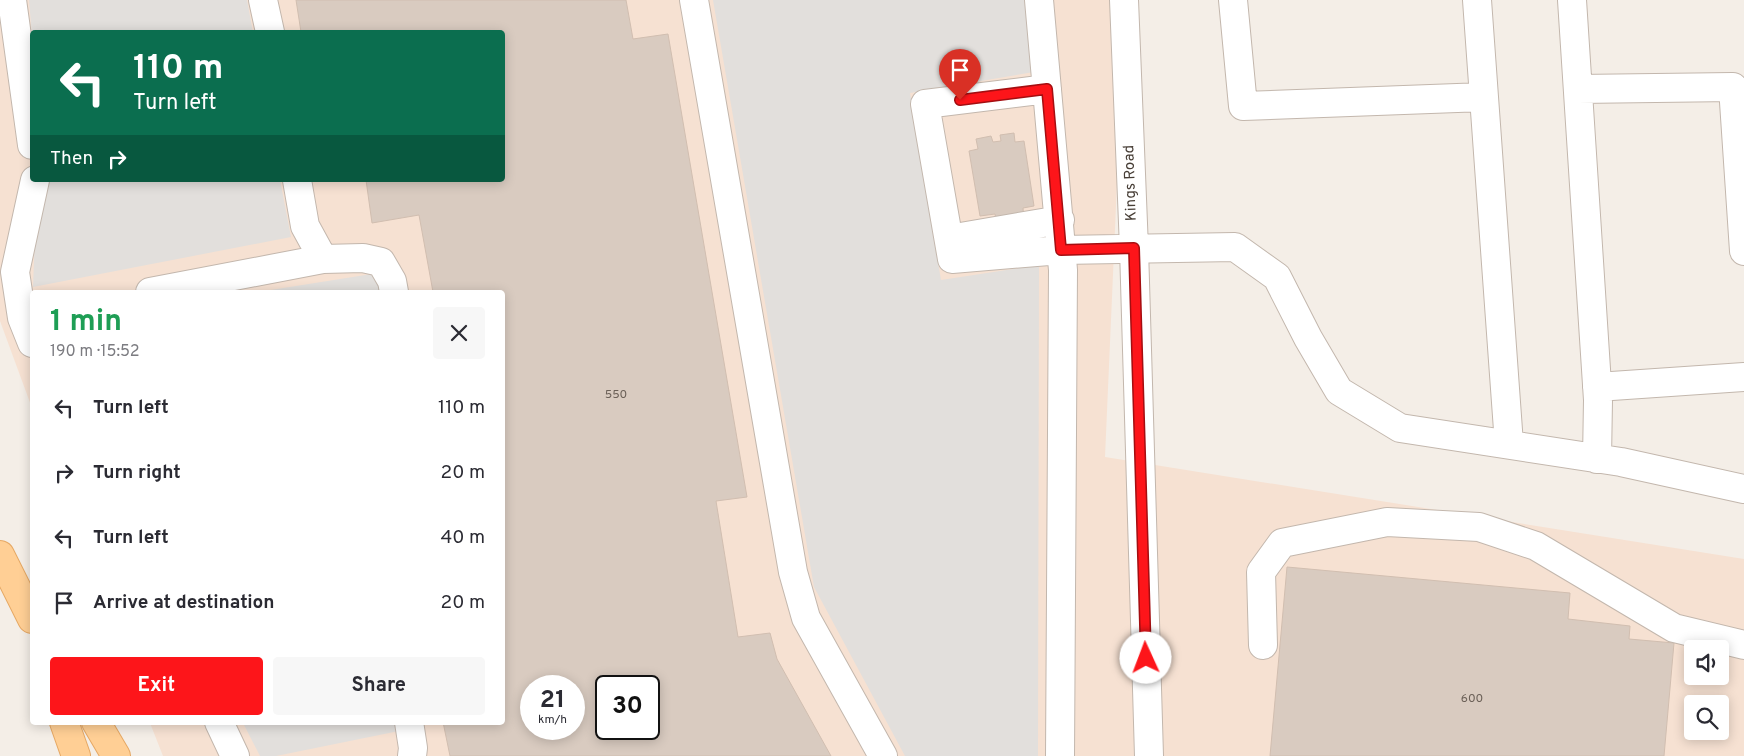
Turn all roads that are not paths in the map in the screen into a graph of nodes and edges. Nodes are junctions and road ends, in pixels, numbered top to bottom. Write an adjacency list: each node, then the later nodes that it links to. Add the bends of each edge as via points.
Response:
1 (12, 0): 13 (street)
2 (263, 0): 9 (street)
3 (694, 0): 46 (street, via 793,572 806,618)
4 (1039, 0): 11 (street)
5 (1124, 0): 18 (street, Kings Road)
6 (1233, 0): 12 (street, via 1243,106)
7 (1476, 0): 12 (street)
8 (1572, 0): 10 (street)
9 (270, 30)
10 (1578, 88): 20 (street, via 1733,87); 27 (street)
11 (1047, 89): 16 (street); 17 (street, via 925,104)
12 (1484, 98): 28 (street)
13 (30, 130)
14 (35, 182): 24 (street, via 15,272)
15 (297, 182): 21 (street, via 305,226)
16 (1060, 220): 17 (street); 19 (street)
17 (949, 239): 19 (street, via 952,260)
18 (1134, 248): 19 (street); 28 (street, via 1235,247 1277,277 1339,391 1400,428); 48 (street, Kings Road)
19 (1061, 250): 47 (street)
20 (1744, 251)
21 (323, 258): 22 (street); 23 (street, via 363,258 381,262)
22 (160, 290)
23 (394, 290)
24 (27, 317): 25 (street)
25 (30, 333)
26 (1744, 377): 27 (street)
27 (1597, 388): 29 (street)
28 (1509, 444): 29 (street)
29 (1597, 459): 30 (street)
30 (1744, 489)
31 (0, 555): 32 (main road)
32 (27, 605): 33 (main road)
33 (30, 620)
34 (1262, 645): 35 (street, via 1261,572 1282,543 1387,522 1479,527 1536,546 1674,628)
35 (1744, 645)
36 (65, 725): 41 (main road)
37 (84, 725): 42 (main road)
38 (98, 725): 43 (main road)
39 (220, 725): 44 (street)
40 (409, 725): 45 (street)
41 (76, 756)
42 (99, 756)
43 (116, 756)
44 (235, 756)
45 (412, 756)
46 (883, 756)
47 (1060, 756)
48 (1149, 756)

